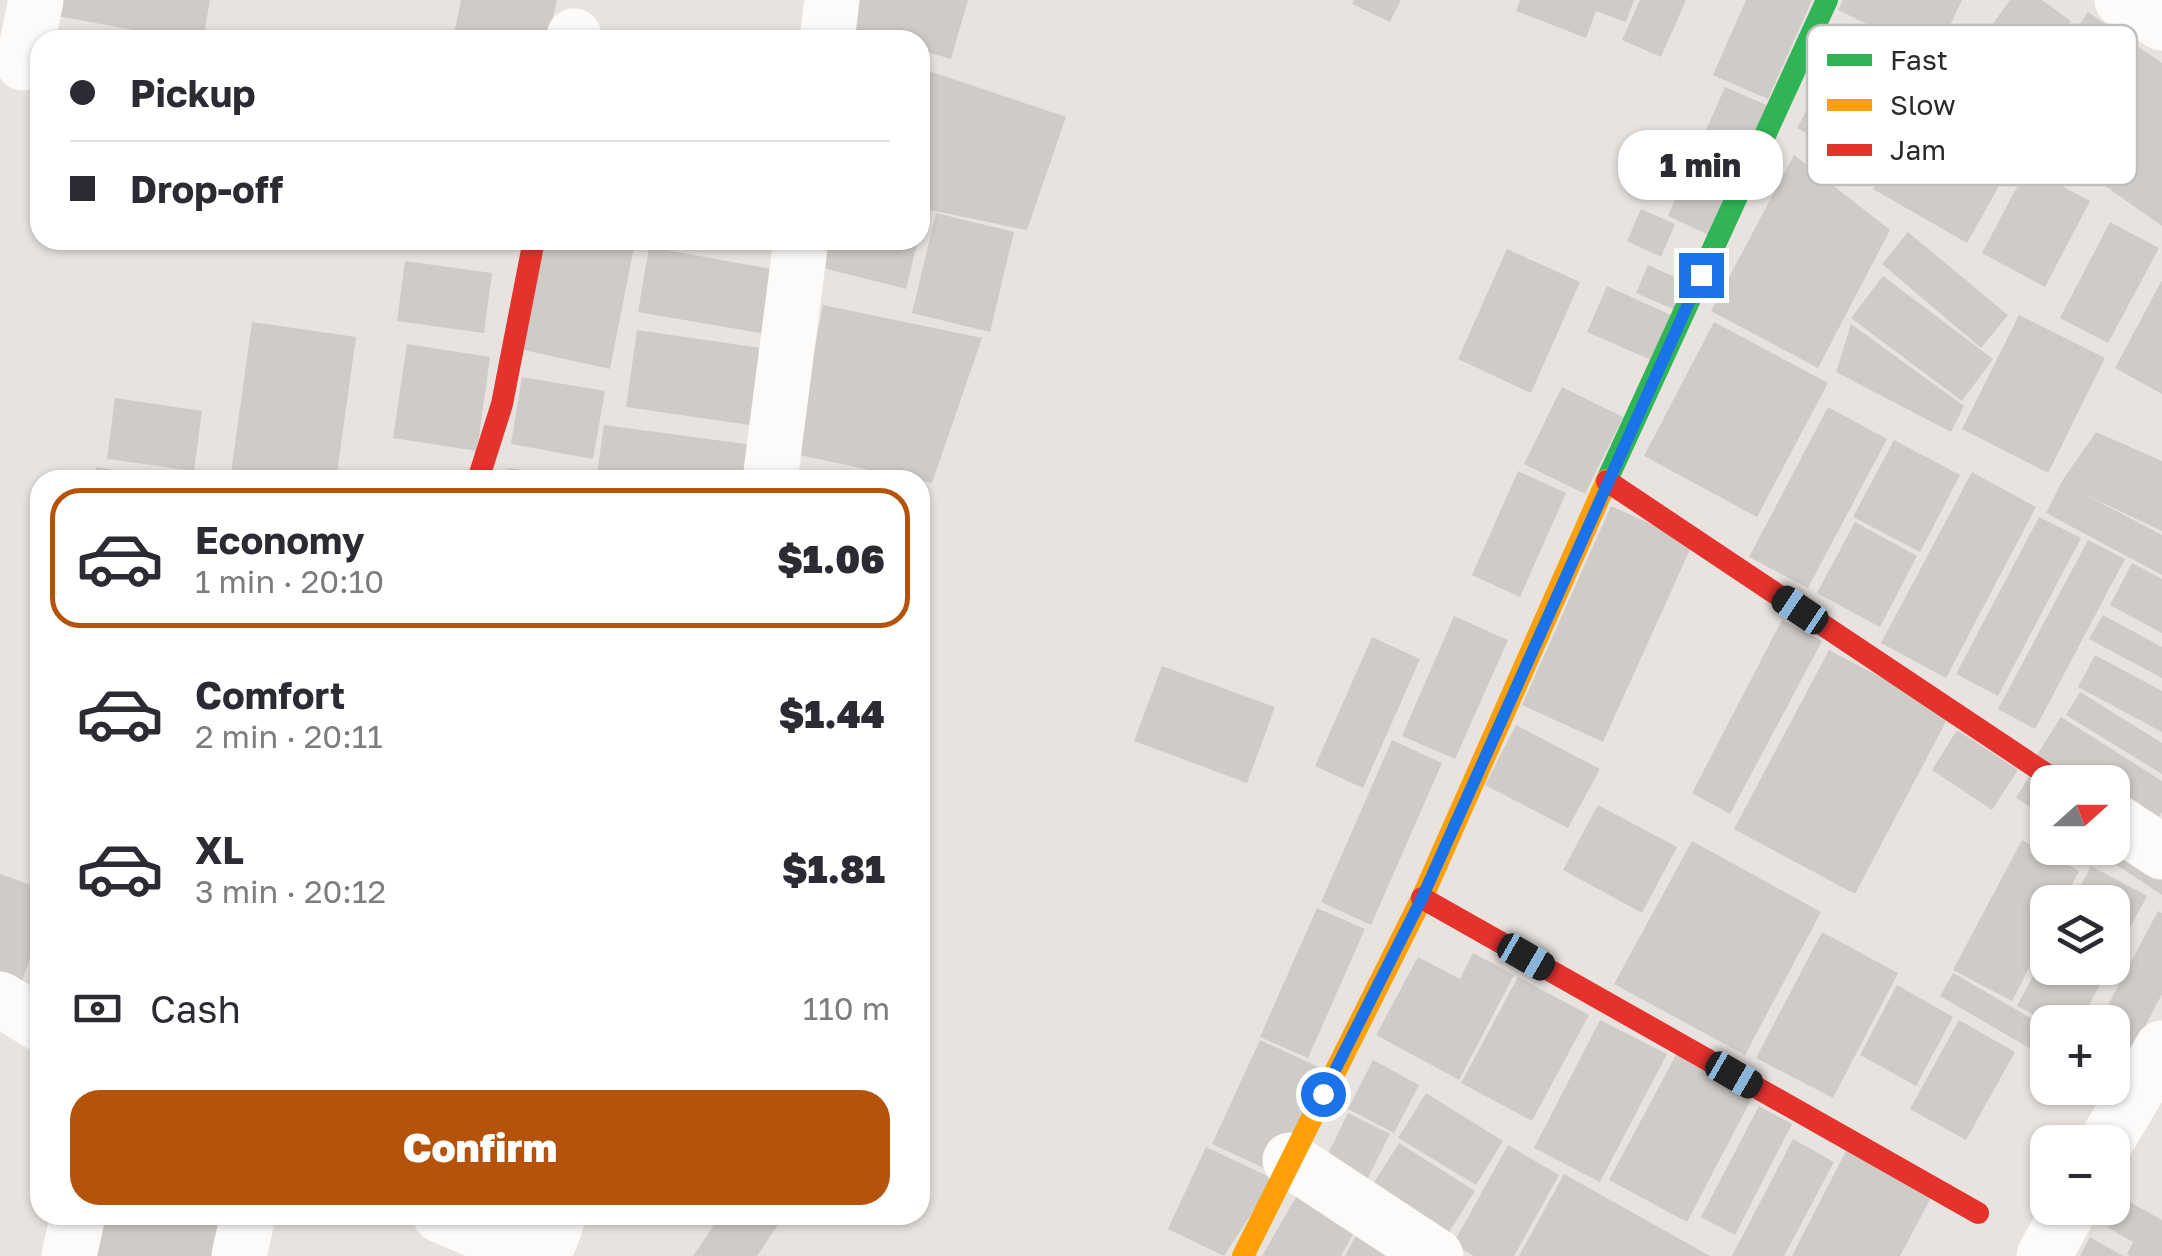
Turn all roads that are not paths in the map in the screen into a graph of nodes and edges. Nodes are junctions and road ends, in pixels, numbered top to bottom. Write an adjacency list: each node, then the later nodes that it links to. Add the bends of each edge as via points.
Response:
1 (36, 0): 9 (street)
2 (832, 0): 7 (street)
3 (1827, 0): 6 (street)
4 (2122, 0): 5 (street)
5 (2162, 24)
6 (1816, 25)
7 (828, 30)
8 (1807, 44): 14 (street)
9 (23, 62)
10 (532, 250): 12 (street, via 502,404)
11 (800, 250): 13 (street)
12 (481, 470)
13 (771, 470)
14 (1607, 482): 15 (street); 18 (street)
15 (2032, 765)
16 (2130, 831): 17 (street)
17 (2162, 852)
18 (1422, 898): 23 (street); 24 (street)
19 (0, 999): 20 (street)
20 (30, 1018)
21 (2162, 1048): 22 (street)
22 (2116, 1125)
23 (1290, 1160): 32 (street); 33 (street)
24 (1978, 1213)
25 (76, 1225): 30 (street)
26 (246, 1225): 31 (street)
27 (463, 1225): 28 (street, via 539,1254)
28 (555, 1225)
29 (2061, 1225): 34 (street)
30 (69, 1256)
31 (239, 1256)
32 (1243, 1256)
33 (1436, 1256)
34 (2044, 1256)

